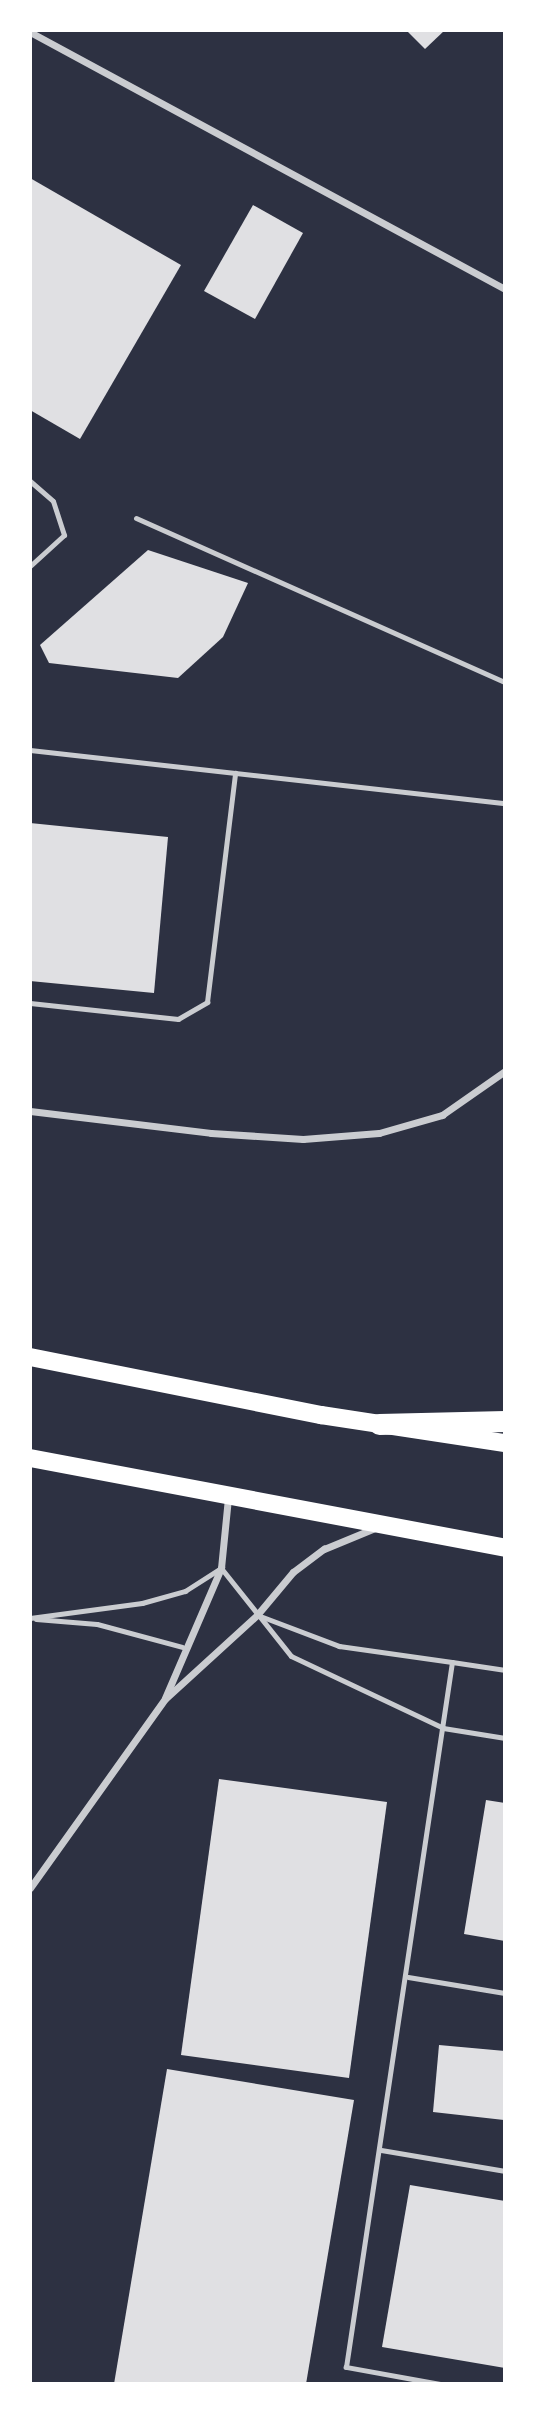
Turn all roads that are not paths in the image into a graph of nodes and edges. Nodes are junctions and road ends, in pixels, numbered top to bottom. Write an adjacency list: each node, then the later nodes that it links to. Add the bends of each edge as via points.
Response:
1 (30, 32): 2 (street)
2 (505, 289)
3 (30, 481): 5 (lane, via 53,501 64,535)
4 (136, 519): 6 (lane)
5 (30, 566)
6 (505, 682)
7 (30, 750): 8 (lane)
8 (235, 773): 9 (lane); 10 (lane, via 207,1002 178,1019)
9 (505, 803)
10 (30, 1003)
11 (505, 1071): 12 (street, via 442,1115 380,1133 303,1139)
12 (30, 1111)
13 (30, 1357): 15 (main road)
14 (505, 1421): 15 (highway)
15 (379, 1424): 16 (main road)
16 (505, 1443)
17 (30, 1458): 18 (main road)
18 (228, 1498): 19 (main road); 21 (street)
19 (380, 1527): 20 (main road); 22 (street, via 324,1549)
20 (505, 1548)
21 (221, 1568): 22 (lane); 23 (lane, via 185,1591 142,1603); 24 (street)
22 (257, 1615): 25 (lane, via 339,1646); 27 (street); 28 (lane, via 291,1656)
23 (30, 1618): 24 (lane, via 97,1624)
24 (182, 1647): 27 (street)
25 (452, 1662): 26 (lane); 28 (lane)
26 (505, 1670)
27 (165, 1699): 30 (street)
28 (443, 1728): 29 (lane); 31 (lane)
29 (505, 1738)
30 (30, 1888)
31 (408, 1977): 32 (lane); 33 (lane)
32 (505, 1993)
33 (381, 2150): 34 (lane); 35 (lane, via 346,2367)
34 (505, 2171)
35 (440, 2384)

